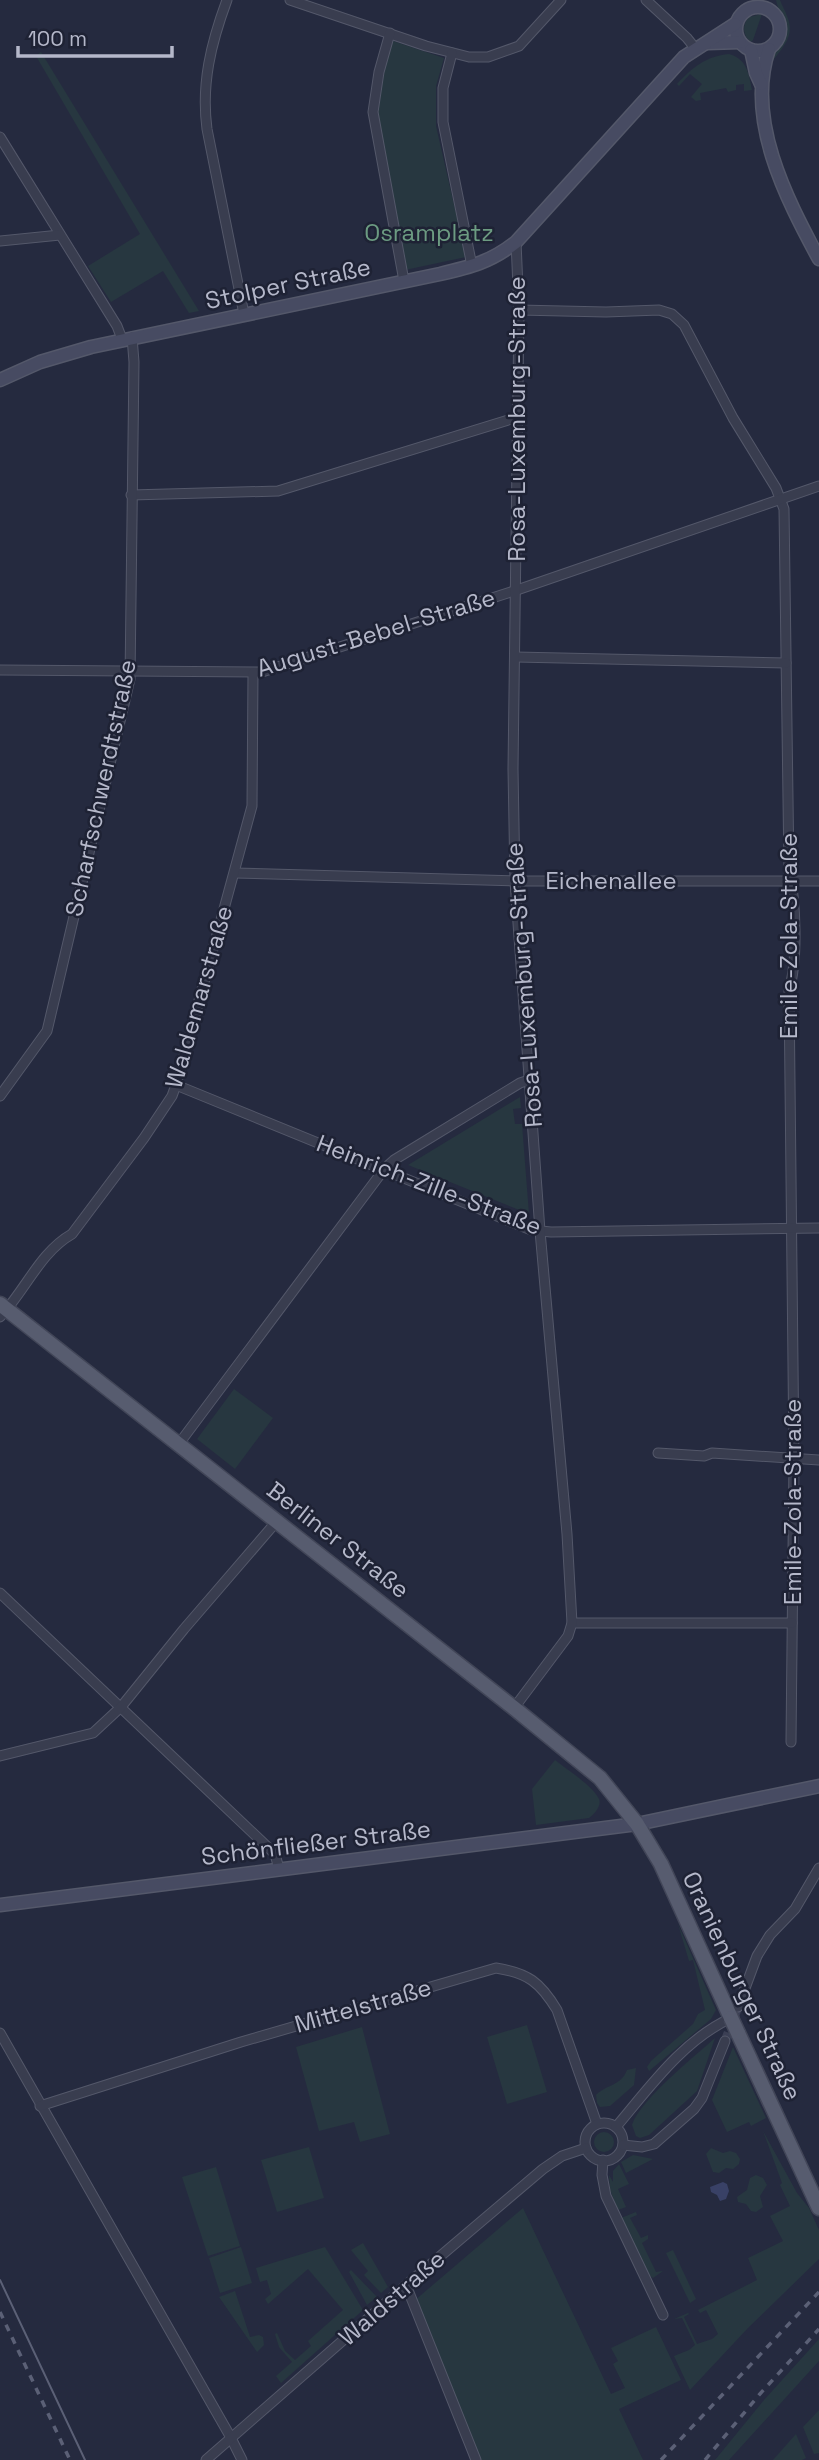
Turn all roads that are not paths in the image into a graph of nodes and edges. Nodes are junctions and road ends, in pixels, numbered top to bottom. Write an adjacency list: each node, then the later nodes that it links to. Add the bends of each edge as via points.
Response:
1 (227, 0): 24 (street, via 213,38 205,100)
2 (290, 0): 8 (street)
3 (561, 0): 14 (street, via 512,50 488,57)
4 (646, 0): 11 (street)
5 (756, 3): 6 (main road); 7 (main road)
6 (772, 6): 12 (main road, via 780,27)
7 (736, 24): 9 (main road); 10 (main road, Stolper Straße)
8 (390, 33): 14 (street); 22 (street, via 373,112)
9 (740, 42): 10 (main road, Stolper Straße); 13 (main road)
10 (707, 43): 11 (main road, Stolper Straße)
11 (695, 48): 19 (main road, Stolper Straße)
12 (769, 49): 13 (main road); 15 (main road)
13 (751, 50): 15 (main road)
14 (452, 53): 21 (street, via 443,88 443,122)
15 (761, 84): 20 (main road, via 778,176)
16 (0, 137): 17 (street, Scharfschwerdtstraße)
17 (60, 234): 18 (street); 25 (street, Scharfschwerdtstraße)
18 (0, 241)
19 (516, 242): 21 (main road, Stolper Straße, via 499,256); 23 (street, Rosa-Luxemburg-Straße)
20 (819, 259)
21 (472, 267): 22 (main road, Stolper Straße)
22 (404, 281): 24 (main road, Stolper Straße)
23 (519, 310): 27 (street, Rosa-Luxemburg-Straße); 30 (street, Emile-Zola-Straße, via 659,310 673,314 684,325)
24 (244, 314): 25 (main road, Stolper Straße)
25 (127, 338): 26 (main road, Stolper Straße, via 50,359); 29 (street, Scharfschwerdtstraße, via 134,362)
26 (0, 380)
27 (518, 417): 29 (street, via 278,491); 31 (street, Rosa-Luxemburg-Straße)
28 (819, 486): 30 (street, August-Bebel-Straße)
29 (131, 495): 35 (street, Scharfschwerdtstraße)
30 (782, 498): 31 (street, August-Bebel-Straße); 33 (street, Emile-Zola-Straße)
31 (517, 590): 32 (street, Rosa-Luxemburg-Straße); 36 (street, August-Bebel-Straße)
32 (516, 657): 33 (street); 38 (street, Rosa-Luxemburg-Straße)
33 (786, 663): 39 (street, Emile-Zola-Straße)
34 (0, 670): 35 (street, August-Bebel-Straße)
35 (131, 670): 36 (street, August-Bebel-Straße); 43 (street, Scharfschwerdtstraße, via 47,1031)
36 (253, 673): 37 (street, Waldemarstraße, via 254,795)
37 (235, 873): 38 (street, Eichenallee); 42 (street, Waldemarstraße)
38 (514, 881): 39 (street, Eichenallee); 41 (street, Rosa-Luxemburg-Straße)
39 (792, 881): 40 (street, Eichenallee); 45 (street, Emile-Zola-Straße)
40 (819, 881)
41 (529, 1080): 44 (street); 47 (street, Rosa-Luxemburg-Straße)
42 (176, 1085): 44 (street, Heinrich-Zille-Straße); 48 (street, Waldemarstraße, via 144,1138 74,1231 49,1253)
43 (0, 1096)
44 (384, 1168): 47 (street, Heinrich-Zille-Straße); 49 (street)
45 (792, 1228): 46 (street, Heinrich-Zille-Straße); 47 (street, Heinrich-Zille-Straße); 51 (street, Emile-Zola-Straße)
46 (819, 1228)
47 (540, 1231): 55 (street, Rosa-Luxemburg-Straße)
48 (2, 1310): 49 (main road, Berliner Straße)
49 (178, 1445): 53 (main road, Berliner Straße)
50 (658, 1454): 51 (street)
51 (794, 1458): 52 (street); 56 (street, Emile-Zola-Straße)
52 (819, 1460)
53 (277, 1521): 57 (street); 58 (main road, Berliner Straße)
54 (0, 1593): 57 (street)
55 (572, 1623): 56 (street); 58 (street, via 568,1636)
56 (792, 1623): 59 (street, Emile-Zola-Straße)
57 (121, 1707): 60 (street, via 93,1733); 64 (street, via 275,1854)
58 (514, 1708): 62 (main road, Berliner Straße, via 600,1778)
59 (791, 1742)
60 (0, 1756)
61 (819, 1786): 62 (main road, Schönfließer Straße)
62 (637, 1824): 64 (main road, Schönfließer Straße); 66 (main road, Oranienburger Straße, via 673,1888)
63 (819, 1868): 66 (street, via 795,1909 757,1956)
64 (279, 1869): 65 (main road, Schönfließer Straße)
65 (0, 1905)
66 (730, 2014): 68 (main road, Oranienburger Straße, bridge); 71 (street, via 662,2072)
67 (0, 2034): 69 (street)
68 (732, 2037): 72 (street, via 694,2109 654,2144); 75 (main road, Oranienburger Straße)
69 (40, 2105): 70 (street, Mittelstraße, via 496,1968 525,1975 550,1997); 78 (street)
70 (597, 2124): 71 (street); 73 (street, via 587,2136)
71 (616, 2127): 72 (street)
72 (622, 2145): 74 (street, via 617,2155)
73 (586, 2148): 74 (street); 76 (street, Waldstraße, via 543,2169)
74 (603, 2160): 77 (street, via 606,2196)
75 (819, 2208)
76 (406, 2285): 78 (street, Waldstraße); 81 (street)
77 (663, 2315)
78 (230, 2436): 79 (street, Waldstraße); 80 (street)
79 (205, 2460)
80 (242, 2460)
81 (476, 2460)

